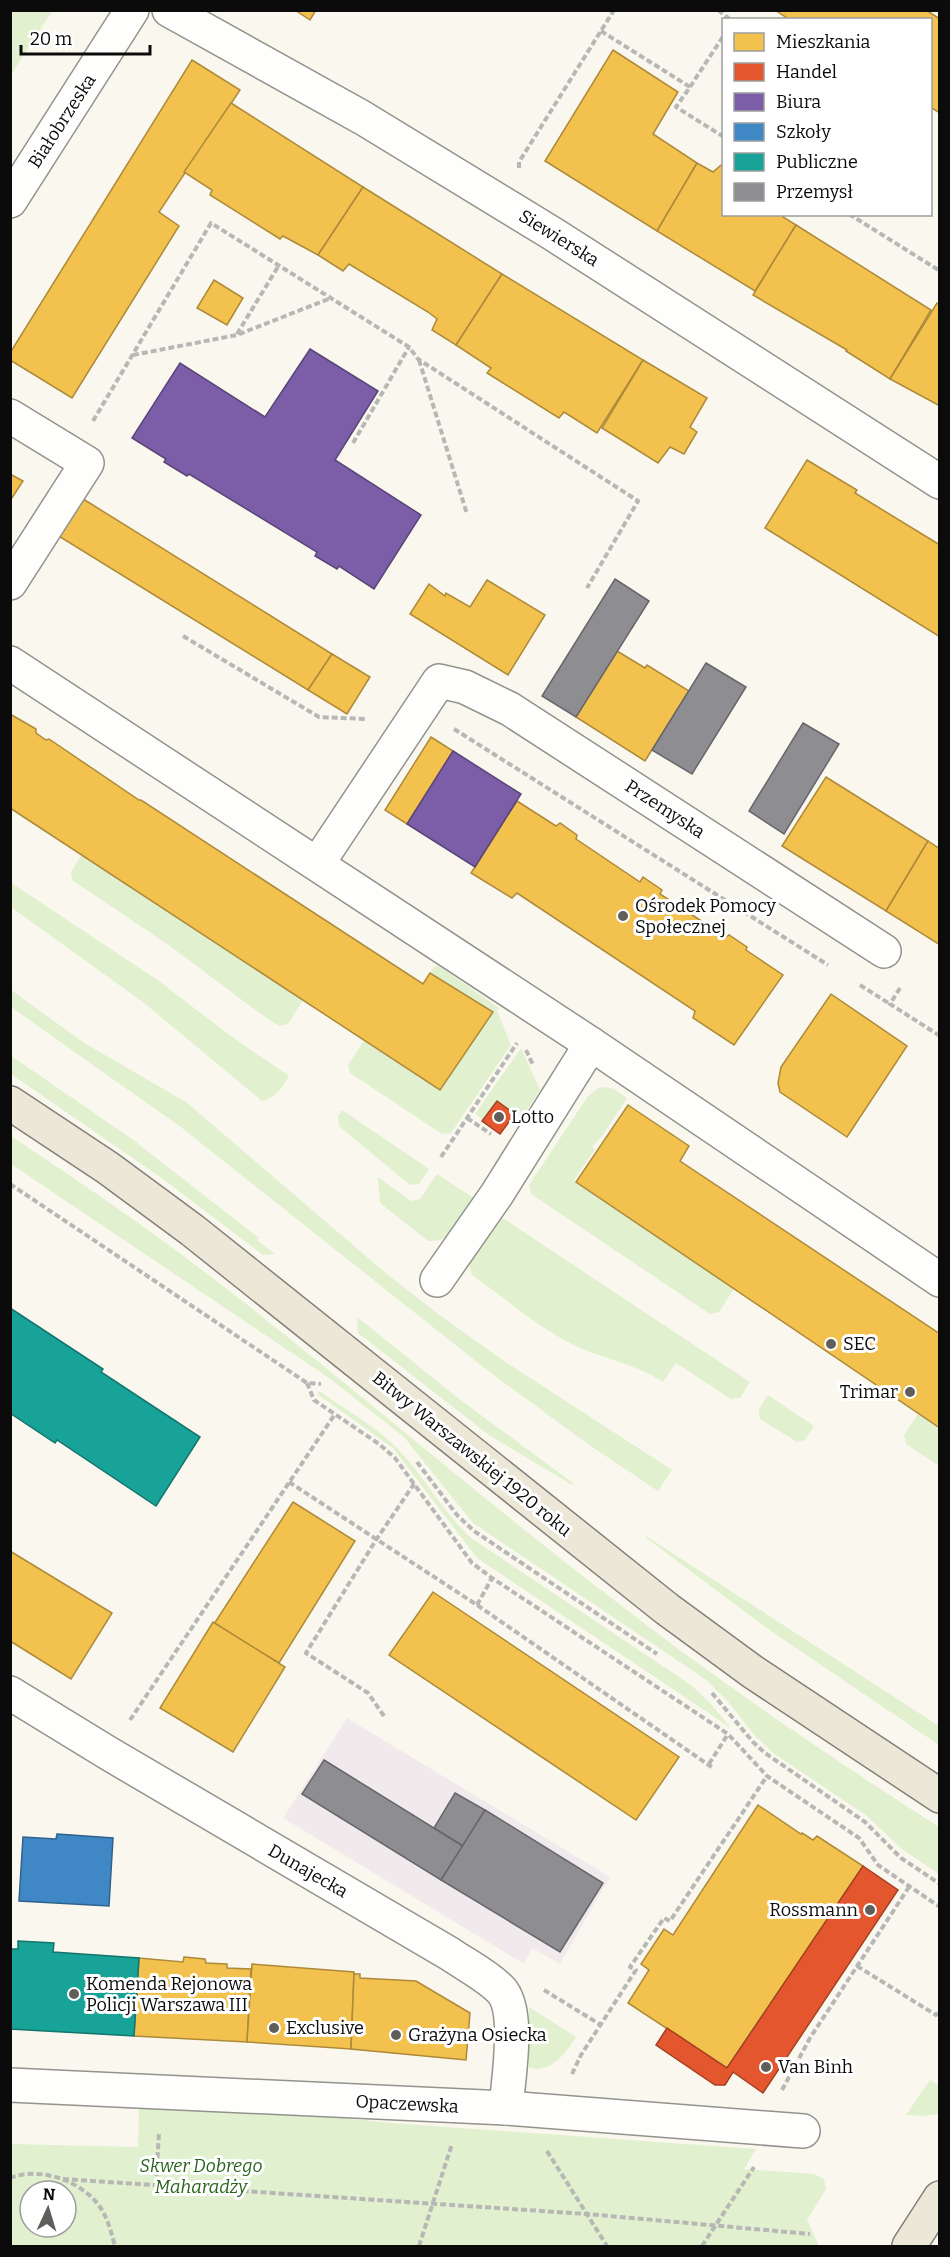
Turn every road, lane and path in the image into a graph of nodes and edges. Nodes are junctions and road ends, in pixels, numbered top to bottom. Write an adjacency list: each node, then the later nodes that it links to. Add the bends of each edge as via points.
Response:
1 (132, 10): 9 (street, Białobrzeska)
2 (169, 10): 21 (street, Siewierska, via 363,118)
3 (614, 10): 4 (path)
4 (601, 31): 6 (path); 8 (path, via 519,162)
5 (722, 37): 6 (path)
6 (690, 87): 7 (path, via 676,107)
7 (722, 136)
8 (519, 173)
9 (10, 201)
10 (852, 216): 12 (path)
11 (279, 265): 13 (path); 14 (path); 16 (path, via 211,223)
12 (939, 270)
13 (331, 298): 14 (path); 15 (path)
14 (237, 335): 16 (path)
15 (409, 347): 17 (path); 20 (path)
16 (132, 355): 19 (path)
17 (418, 359): 22 (path); 24 (path, via 638,501)
18 (10, 416): 23 (street, via 87,463)
19 (90, 425)
20 (353, 443)
21 (936, 474)
22 (467, 514)
23 (10, 583)
24 (586, 588)
25 (183, 636): 27 (path, via 319,717)
26 (10, 663): 28 (street)
27 (416, 714): 28 (street); 29 (street, Przemyska, via 439,681 465,687 510,709); 30 (path)
28 (318, 863): 34 (street)
29 (884, 951): 32 (path, via 912,969)
30 (830, 966)
31 (850, 979): 32 (path)
32 (890, 1004): 33 (path)
33 (939, 1036)
34 (591, 1044): 37 (street); 38 (street)
35 (10, 1103): 55 (main road, Bitwy Warszawskiej 1920 roku, via 200,1237 667,1609 753,1672)
36 (10, 1184): 39 (path)
37 (437, 1280)
38 (939, 1280)
39 (307, 1383): 40 (path); 41 (path, via 314,1400)
40 (324, 1384)
41 (335, 1414): 43 (path); 44 (path, via 388,1451)
42 (413, 1457): 48 (path, via 474,1531)
43 (290, 1482): 45 (path); 53 (path)
44 (414, 1484): 45 (path); 46 (path, via 472,1563)
45 (376, 1539): 47 (path); 51 (path, via 306,1653 368,1693)
46 (492, 1578): 47 (path); 52 (path)
47 (477, 1605): 52 (path, via 711,1766)
48 (665, 1659)
49 (708, 1690): 56 (path, via 765,1753 865,1822 901,1858)
50 (10, 1693): 53 (street, Dunajecka)
51 (384, 1716)
52 (728, 1734): 54 (path)
53 (108, 1753): 68 (street, Dunajecka, via 450,1954 501,1990 511,2023)
54 (767, 1776): 57 (path, via 859,1838 878,1865); 62 (path, via 670,1921 664,1918 630,1967 636,1970)
55 (939, 1796)
56 (939, 1884)
57 (909, 1887): 58 (path); 59 (path)
58 (939, 1907)
59 (857, 1966): 61 (path, via 936,2015); 66 (path, via 810,2038)
60 (541, 1988): 62 (path)
61 (939, 2010)
62 (601, 2025): 63 (path)
63 (568, 2083)
64 (10, 2085): 65 (street, Opaczewska)
65 (161, 2092): 67 (street, Opaczewska); 74 (path)
66 (780, 2094)
67 (465, 2106): 68 (street, Opaczewska); 77 (path)
68 (514, 2109): 69 (street, Opaczewska); 78 (path)
69 (803, 2131)
70 (760, 2158): 79 (path)
71 (10, 2178): 72 (path, via 41,2174)
72 (63, 2179)
73 (78, 2180): 74 (path)
74 (156, 2185): 77 (path)
75 (78, 2187): 81 (path, via 99,2205)
76 (939, 2198): 85 (main road)
77 (432, 2204): 78 (path); 82 (path)
78 (586, 2214): 79 (path); 83 (path)
79 (716, 2226): 80 (path); 84 (path)
80 (810, 2234)
81 (115, 2247)
82 (419, 2247)
83 (606, 2247)
84 (702, 2247)
85 (909, 2247)

